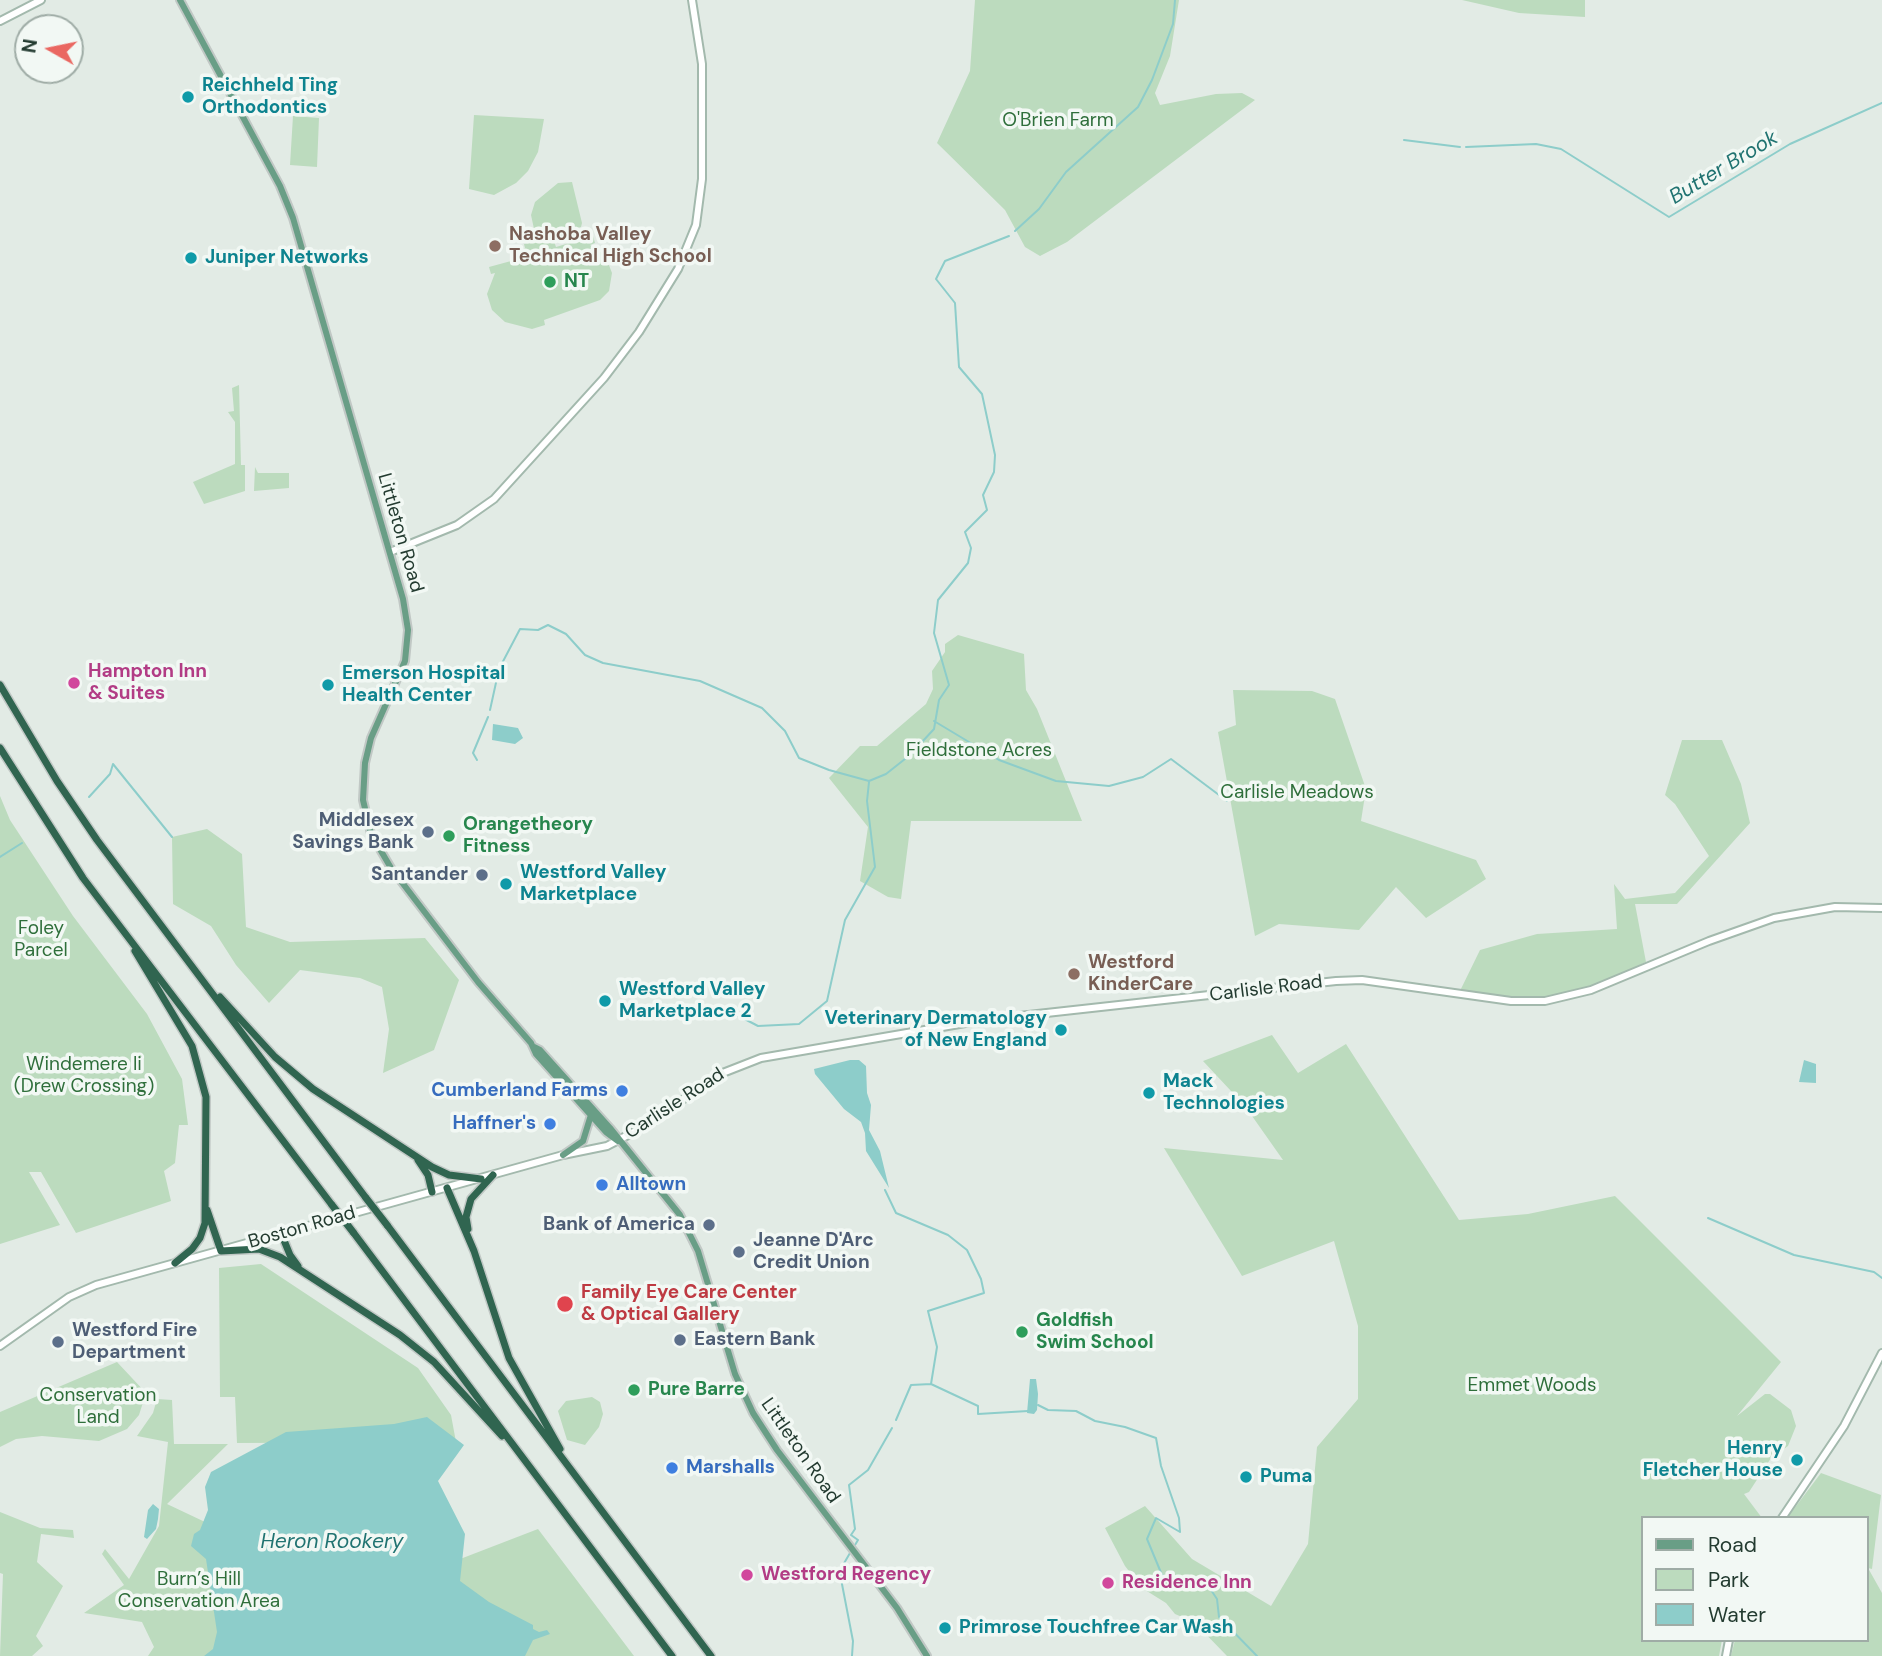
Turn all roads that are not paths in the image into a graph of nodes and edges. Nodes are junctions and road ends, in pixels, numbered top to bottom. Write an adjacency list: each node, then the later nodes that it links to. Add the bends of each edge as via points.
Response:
1 (41, 0): 4 (main road)
2 (180, 0): 5 (main road, Littleton Road, via 293,218)
3 (692, 0): 5 (main road, via 702,64 702,179 696,225 678,269 604,378 494,499 457,525)
4 (0, 22)
5 (390, 552): 11 (main road, Littleton Road, via 408,641 398,682 366,755 363,793 369,828 391,868)
6 (0, 685): 10 (highway, via 97,840)
7 (0, 748): 9 (highway)
8 (1882, 908): 13 (main road, Carlisle Road, via 1819,909 1774,919 1591,990 1545,1001 1508,1001 1362,980 1336,981 983,1020 795,1051 725,1070)
9 (114, 917): 20 (highway, via 178,1019 201,1072 207,1115); 28 (highway, bridge)
10 (203, 980): 15 (highway, via 293,1074); 29 (highway, bridge)
11 (534, 1047): 12 (main road, Littleton Road); 13 (main road, Littleton Road)
12 (591, 1115): 13 (main road, Littleton Road); 14 (main road, via 583,1141)
13 (618, 1140): 14 (main road, Boston Road); 33 (main road, Littleton Road, via 674,1207 695,1243 735,1374 753,1413 897,1608)
14 (564, 1155): 16 (main road, Boston Road)
15 (416, 1156): 17 (highway, via 450,1175); 19 (highway)
16 (493, 1175): 17 (main road, Boston Road); 22 (highway, via 468,1206)
17 (481, 1179): 18 (main road, Boston Road)
18 (447, 1188): 19 (main road, Boston Road); 22 (highway)
19 (432, 1192): 21 (main road, Boston Road)
20 (207, 1210): 23 (highway); 24 (highway, via 200,1238)
21 (281, 1233): 23 (main road, Boston Road); 25 (highway)
22 (471, 1243): 29 (highway, via 512,1365)
23 (220, 1251): 24 (main road, Boston Road); 25 (highway, via 259,1249)
24 (175, 1263): 26 (main road, Boston Road, via 85,1290)
25 (303, 1271): 28 (highway, via 422,1351)
26 (0, 1346)
27 (1882, 1353): 30 (main road, via 1844,1426)
28 (526, 1462): 31 (highway)
29 (574, 1474): 32 (highway)
30 (1784, 1516)
31 (672, 1656)
32 (711, 1656)
33 (927, 1656)

